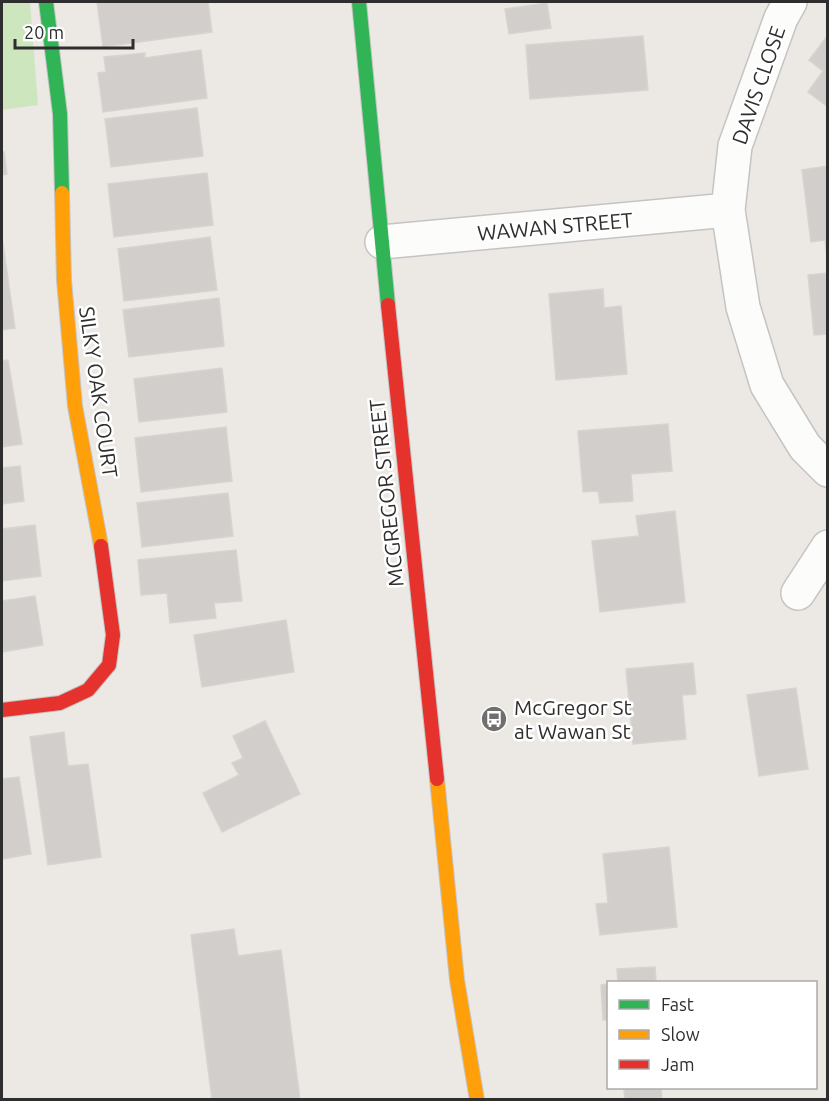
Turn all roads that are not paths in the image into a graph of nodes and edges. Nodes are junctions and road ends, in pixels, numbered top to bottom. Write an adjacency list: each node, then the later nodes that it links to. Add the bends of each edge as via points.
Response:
1 (46, 2): 9 (main road, SILKY OAK COURT, via 60,114 63,280 75,406 102,549 113,634 109,665 88,690 60,703)
2 (359, 2): 5 (main road, MCGREGOR STREET)
3 (790, 2): 4 (street, DAVIS CLOSE, via 735,146)
4 (728, 210): 5 (street, WAWAN STREET); 6 (street, DAVIS CLOSE, via 743,307 767,385 805,447)
5 (382, 242): 10 (main road, MCGREGOR STREET)
6 (828, 470)
7 (828, 547): 8 (street)
8 (798, 593)
9 (2, 710)
10 (457, 980): 11 (main road, MCGREGOR STREET); 12 (main road, MCGREGOR STREET)
11 (456, 1064)
12 (477, 1100)

